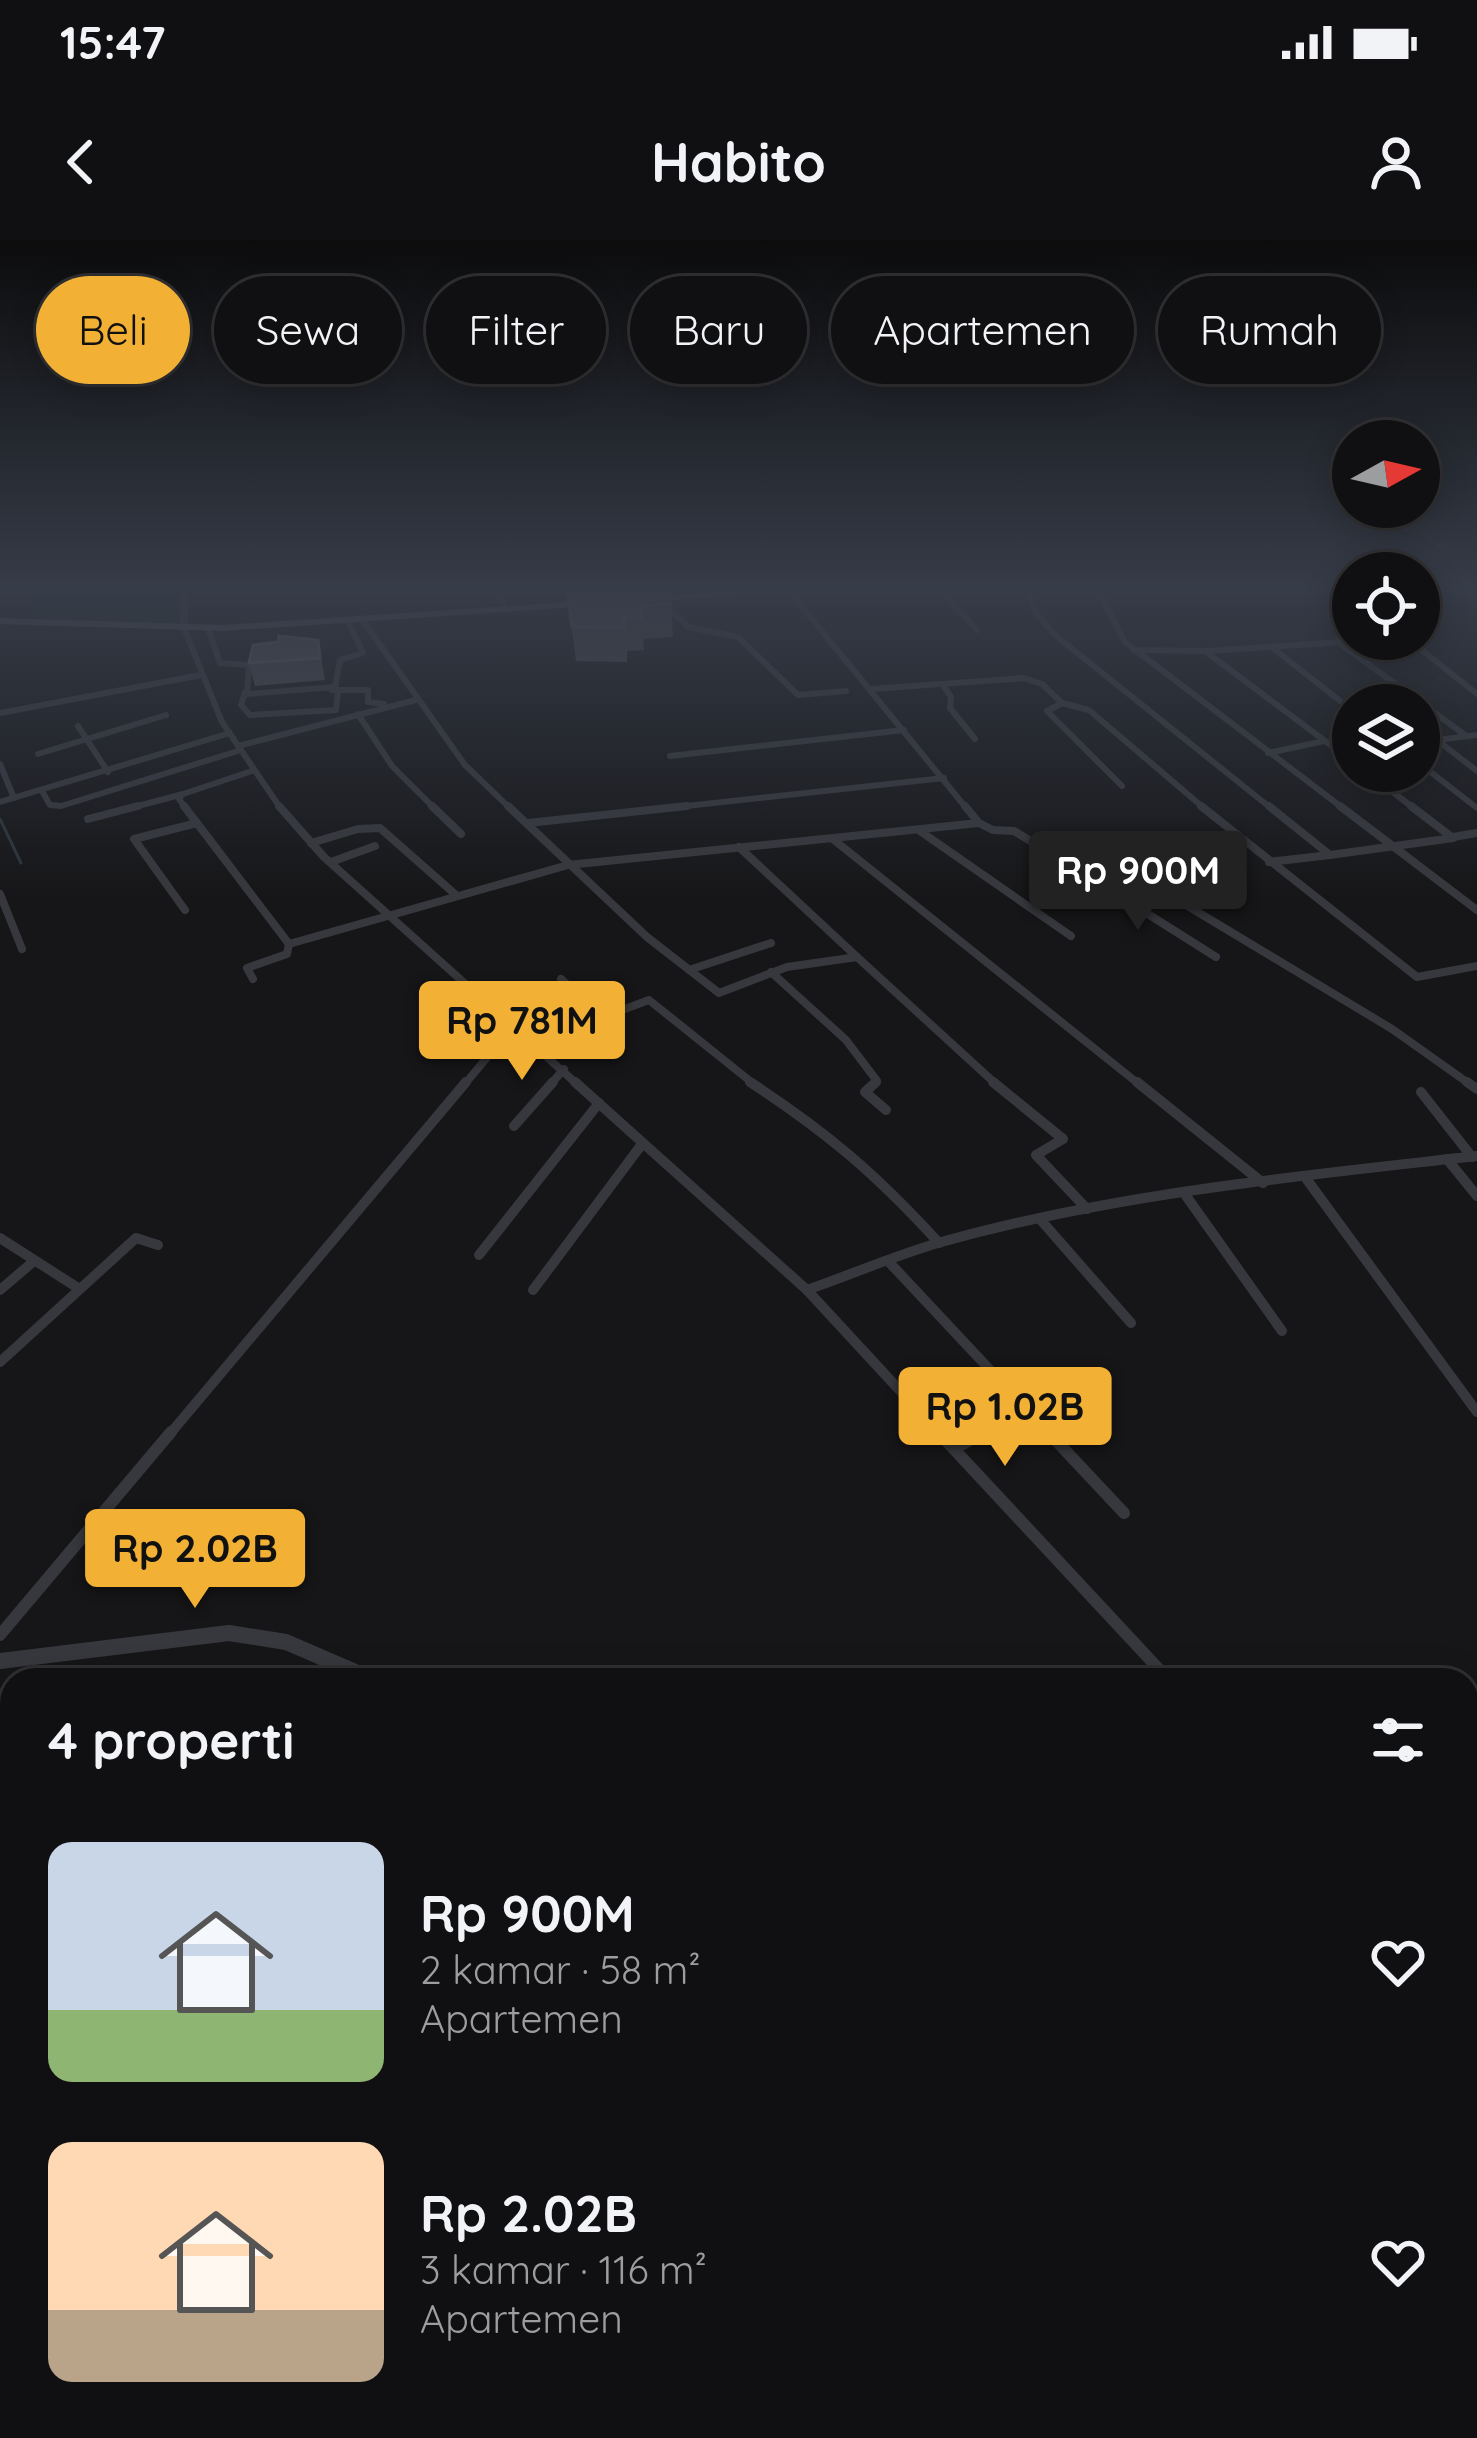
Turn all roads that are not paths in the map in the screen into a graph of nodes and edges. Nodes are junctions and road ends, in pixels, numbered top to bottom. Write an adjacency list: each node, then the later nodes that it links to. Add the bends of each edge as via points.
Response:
1 (113, 692): 20 (street)
2 (209, 692): 25 (street)
3 (245, 692): 4 (street); 5 (street, via 241,706 250,716 336,710)
4 (264, 692)
5 (333, 692)
6 (366, 692): 19 (street, via 368,702)
7 (410, 692): 17 (street)
8 (794, 692): 9 (street)
9 (839, 692)
10 (873, 692): 24 (street)
11 (947, 692): 28 (street, via 950,708)
12 (1050, 692): 18 (street)
13 (1126, 692): 62 (street)
14 (1188, 692): 33 (street)
15 (1259, 692): 29 (street)
16 (1406, 692): 26 (street)
17 (416, 700): 19 (street); 51 (street, via 455,754)
18 (1062, 703): 42 (street, via 1047,714); 64 (street, via 1089,710)
19 (399, 704): 21 (street)
20 (0, 713)
21 (358, 714): 32 (street); 55 (street, via 392,766)
22 (166, 715): 30 (street)
23 (78, 727): 30 (street)
24 (904, 730): 35 (street); 40 (street)
25 (230, 733): 32 (street); 39 (street)
26 (1465, 735): 27 (street); 38 (street, via 1437,740)
27 (1477, 735)
28 (975, 739)
29 (1324, 741): 31 (street); 33 (street)
30 (86, 743): 34 (street); 39 (street)
31 (1332, 747)
32 (240, 748): 37 (street); 43 (street, via 61,806 50,805)
33 (1268, 753): 60 (street)
34 (38, 754)
35 (670, 756)
36 (0, 764): 46 (street)
37 (253, 771): 45 (street); 58 (street)
38 (1477, 771)
39 (108, 772): 43 (street)
40 (944, 778): 51 (street); 52 (street)
41 (1440, 779): 48 (street)
42 (1122, 786)
43 (42, 791): 46 (street)
44 (1393, 792): 56 (street)
45 (183, 794): 49 (street); 50 (street, via 179,800)
46 (14, 798): 47 (street)
47 (0, 802)
48 (1477, 808)
49 (88, 819)
50 (197, 823): 69 (street, via 134,839); 74 (street)
51 (528, 823): 65 (street)
52 (980, 823): 53 (street); 66 (street, via 1014,831)
53 (920, 831): 57 (street); 72 (street)
54 (1477, 833): 56 (street)
55 (461, 834)
56 (1454, 837): 60 (street)
57 (833, 839): 61 (street); 96 (street)
58 (311, 843): 63 (street); 68 (street, via 380,828)
59 (375, 846): 63 (street)
60 (1393, 847): 62 (street); 70 (street)
61 (739, 848): 65 (street); 77 (street)
62 (1330, 855): 64 (street)
63 (331, 862): 71 (street)
64 (1268, 862): 78 (street, via 1418,977)
65 (568, 865): 68 (street); 79 (street)
66 (1083, 873): 76 (street); 87 (street, via 1118,864)
67 (0, 894): 75 (street)
68 (456, 895): 71 (street)
69 (185, 910)
70 (1477, 910)
71 (392, 914): 74 (street); 84 (street)
72 (1072, 935)
73 (772, 943): 79 (street)
74 (289, 944): 81 (street, via 287,954 249,966)
75 (22, 950)
76 (1216, 957)
77 (856, 958): 80 (street); 99 (street, via 1064,1140 1036,1154)
78 (1477, 966)
79 (689, 970): 80 (street, via 720,994)
80 (772, 972): 90 (street, via 851,1046 877,1081 865,1092)
81 (253, 979)
82 (561, 979): 83 (street)
83 (601, 1017): 85 (street); 102 (street, via 649,1000 732,1070 829,1134)
84 (515, 1024): 85 (street); 118 (street)
85 (536, 1042): 86 (street)
86 (564, 1069): 89 (street); 91 (street)
87 (1477, 1089)
88 (1421, 1092): 93 (street)
89 (599, 1103): 92 (street); 104 (street)
90 (886, 1110)
91 (514, 1126)
92 (642, 1144): 108 (street); 110 (street)
93 (1475, 1157): 94 (street)
94 (1447, 1159): 95 (street); 98 (street)
95 (1305, 1178): 96 (street); 115 (street)
96 (1263, 1183): 97 (street)
97 (1184, 1193): 99 (street); 112 (street)
98 (1477, 1196)
99 (1087, 1209): 100 (street)
100 (1039, 1218): 102 (street); 111 (street)
101 (0, 1238): 105 (street)
102 (939, 1243): 106 (street)
103 (158, 1245): 107 (street, via 136,1238)
104 (479, 1256)
105 (34, 1261): 107 (street); 109 (street)
106 (888, 1262): 110 (street); 114 (street)
107 (77, 1288): 113 (street)
108 (533, 1289)
109 (0, 1290)
110 (807, 1290): 116 (street)
111 (1130, 1323)
112 (1282, 1331)
113 (0, 1362)
114 (1022, 1410): 116 (street); 117 (street)
115 (1477, 1412)
116 (955, 1449): 121 (street)
117 (1124, 1514)
118 (0, 1635)
119 (0, 1661): 120 (street, via 256,1634 297,1642)
120 (350, 1668)
121 (1158, 1668)

